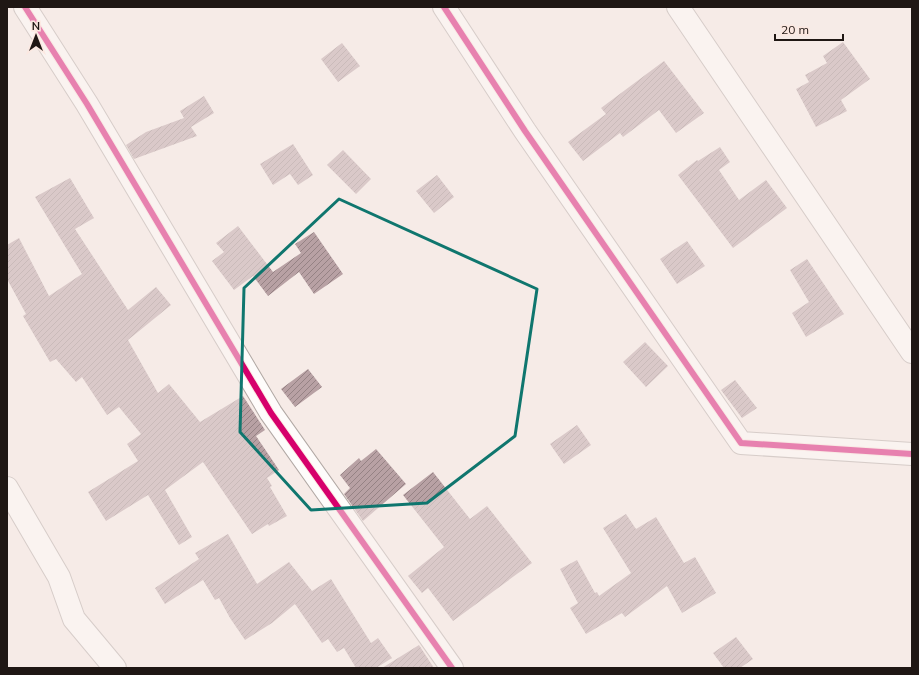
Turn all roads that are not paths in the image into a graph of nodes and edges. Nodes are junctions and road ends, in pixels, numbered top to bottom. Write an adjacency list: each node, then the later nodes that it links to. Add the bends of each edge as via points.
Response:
1 (25, 7): 8 (street, via 87,104 271,413)
2 (444, 7): 5 (street, via 525,131 741,443)
3 (678, 7): 4 (street)
4 (912, 352)
5 (912, 454)
6 (7, 488): 7 (street, via 59,577 74,619)
7 (115, 668)
8 (452, 668)

